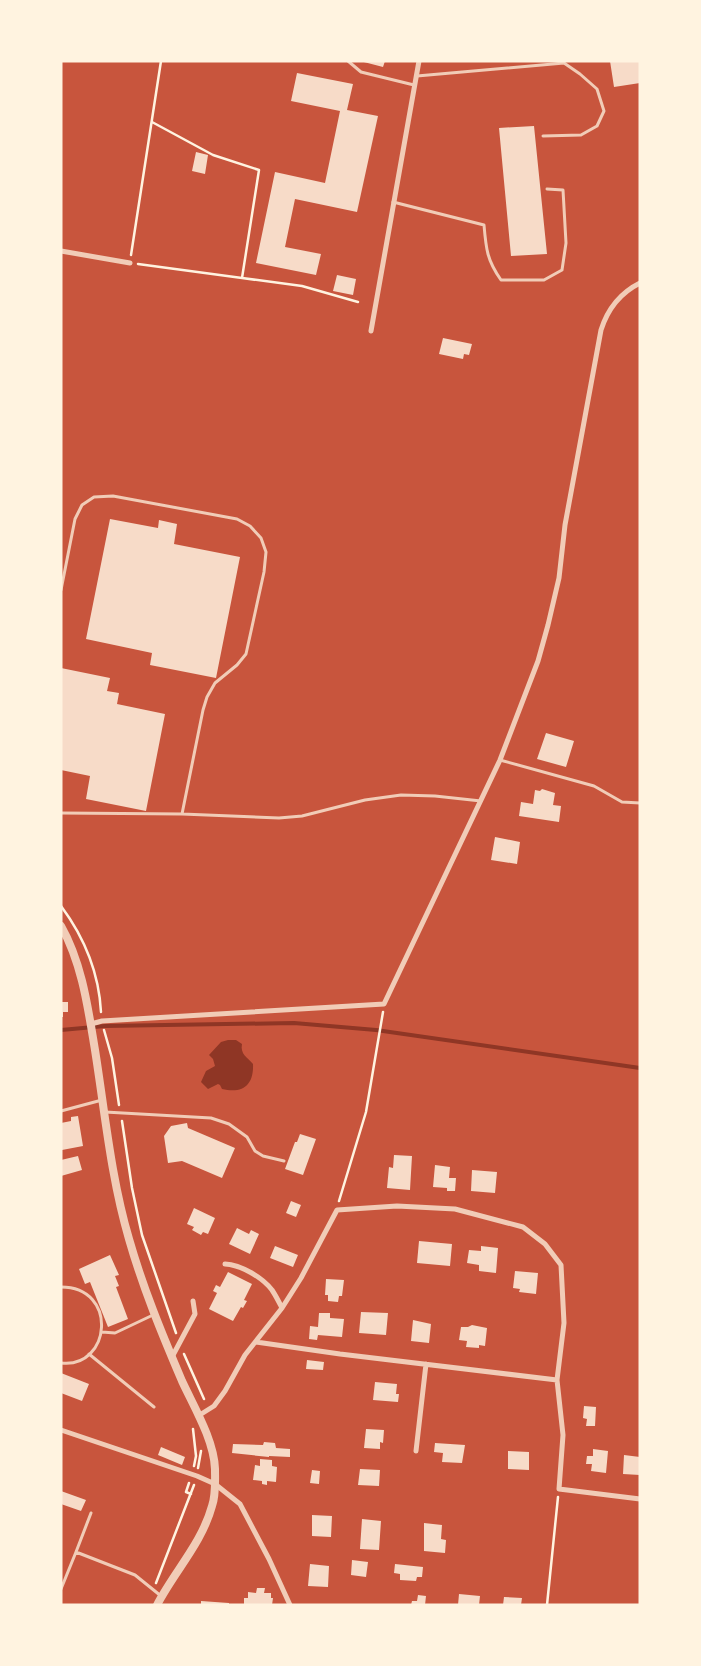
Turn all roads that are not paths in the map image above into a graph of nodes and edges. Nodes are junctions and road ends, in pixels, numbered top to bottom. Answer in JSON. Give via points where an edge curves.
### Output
{"nodes":[{"id":1,"x":348,"y":61,"type":"edge"},
{"id":2,"x":419,"y":61,"type":"edge"},
{"id":3,"x":416,"y":76,"type":"junction"},
{"id":4,"x":414,"y":84,"type":"junction"},
{"id":5,"x":543,"y":136,"type":"dead end"},
{"id":6,"x":547,"y":189,"type":"dead end"},
{"id":7,"x":393,"y":202,"type":"junction"},
{"id":8,"x":61,"y":251,"type":"edge"},
{"id":9,"x":130,"y":263,"type":"road end"},
{"id":10,"x":640,"y":283,"type":"edge"},
{"id":11,"x":371,"y":331,"type":"dead end"},
{"id":12,"x":61,"y":590,"type":"edge"},
{"id":13,"x":500,"y":760,"type":"junction"},
{"id":14,"x":480,"y":800,"type":"junction"},
{"id":15,"x":640,"y":803,"type":"edge"},
{"id":16,"x":61,"y":813,"type":"edge"},
{"id":17,"x":182,"y":814,"type":"junction"},
{"id":18,"x":61,"y":926,"type":"edge"},
{"id":19,"x":91,"y":1027,"type":"junction"},
{"id":20,"x":103,"y":1100,"type":"junction"},
{"id":21,"x":61,"y":1110,"type":"edge"},
{"id":22,"x":105,"y":1112,"type":"junction"},
{"id":23,"x":284,"y":1161,"type":"dead end"},
{"id":24,"x":225,"y":1264,"type":"dead end"},
{"id":25,"x":61,"y":1287,"type":"edge"},
{"id":26,"x":193,"y":1301,"type":"dead end"},
{"id":27,"x":282,"y":1308,"type":"junction"},
{"id":28,"x":154,"y":1315,"type":"junction"},
{"id":29,"x":102,"y":1332,"type":"junction"},
{"id":30,"x":256,"y":1342,"type":"junction"},
{"id":31,"x":89,"y":1354,"type":"junction"},
{"id":32,"x":172,"y":1357,"type":"junction"},
{"id":33,"x":61,"y":1363,"type":"edge"},
{"id":34,"x":426,"y":1364,"type":"junction"},
{"id":35,"x":557,"y":1380,"type":"junction"},
{"id":36,"x":154,"y":1407,"type":"dead end"},
{"id":37,"x":198,"y":1416,"type":"junction"},
{"id":38,"x":61,"y":1430,"type":"edge"},
{"id":39,"x":416,"y":1451,"type":"dead end"},
{"id":40,"x":215,"y":1484,"type":"junction"},
{"id":41,"x":640,"y":1499,"type":"edge"},
{"id":42,"x":91,"y":1513,"type":"dead end"},
{"id":43,"x":76,"y":1552,"type":"junction"},
{"id":44,"x":61,"y":1589,"type":"edge"},
{"id":45,"x":161,"y":1597,"type":"junction"},
{"id":46,"x":157,"y":1605,"type":"edge"},
{"id":47,"x":290,"y":1605,"type":"edge"}],
"edges":[{"from":1,"to":4,"type":"lane","via":[[361,72]]},
{"from":2,"to":3,"type":"street"},
{"from":3,"to":4,"type":"street"},
{"from":3,"to":5,"type":"lane","via":[[564,63],[596,89],[604,111],[598,126],[581,135]]},
{"from":4,"to":7,"type":"street"},
{"from":6,"to":7,"type":"lane","via":[[562,190],[566,243],[562,270],[544,280],[501,280],[491,264],[484,225]]},
{"from":7,"to":11,"type":"street"},
{"from":8,"to":9,"type":"street"},
{"from":10,"to":13,"type":"street","via":[[618,298],[601,330],[554,602],[538,661]]},
{"from":12,"to":17,"type":"lane","via":[[75,519],[82,505],[94,497],[113,496],[236,519],[250,526],[261,538],[266,552],[264,572],[246,654],[215,683],[207,696]]},
{"from":13,"to":14,"type":"street"},
{"from":13,"to":15,"type":"lane","via":[[594,786],[622,802]]},
{"from":14,"to":17,"type":"lane","via":[[401,794],[302,816]]},
{"from":14,"to":19,"type":"street","via":[[384,1004],[102,1021]]},
{"from":16,"to":17,"type":"lane"},
{"from":18,"to":19,"type":"street","via":[[78,964]]},
{"from":19,"to":20,"type":"street"},
{"from":20,"to":21,"type":"lane"},
{"from":20,"to":22,"type":"street"},
{"from":22,"to":23,"type":"lane","via":[[211,1118],[229,1124],[263,1156]]},
{"from":22,"to":28,"type":"street","via":[[129,1239]]},
{"from":24,"to":27,"type":"street","via":[[234,1265],[261,1279]]},
{"from":25,"to":29,"type":"lane","via":[[82,1291],[92,1298],[101,1314]]},
{"from":26,"to":32,"type":"street","via":[[195,1314]]},
{"from":27,"to":30,"type":"street"},
{"from":27,"to":35,"type":"street","via":[[337,1210],[397,1206],[455,1209],[523,1227],[545,1244],[561,1265],[564,1323]]},
{"from":28,"to":29,"type":"lane","via":[[115,1333]]},
{"from":28,"to":32,"type":"street"},
{"from":29,"to":31,"type":"lane"},
{"from":30,"to":34,"type":"street"},
{"from":30,"to":37,"type":"street","via":[[214,1406]]},
{"from":31,"to":33,"type":"lane","via":[[78,1361]]},
{"from":31,"to":36,"type":"lane"},
{"from":32,"to":37,"type":"street"},
{"from":34,"to":35,"type":"street"},
{"from":34,"to":39,"type":"street"},
{"from":35,"to":41,"type":"street","via":[[563,1435],[559,1489]]},
{"from":37,"to":40,"type":"street","via":[[213,1454]]},
{"from":38,"to":40,"type":"street"},
{"from":40,"to":45,"type":"street","via":[[213,1505],[199,1538]]},
{"from":40,"to":47,"type":"street","via":[[240,1504]]},
{"from":42,"to":43,"type":"lane"},
{"from":43,"to":44,"type":"lane"},
{"from":43,"to":45,"type":"lane","via":[[135,1575]]},
{"from":45,"to":46,"type":"street"}]}
